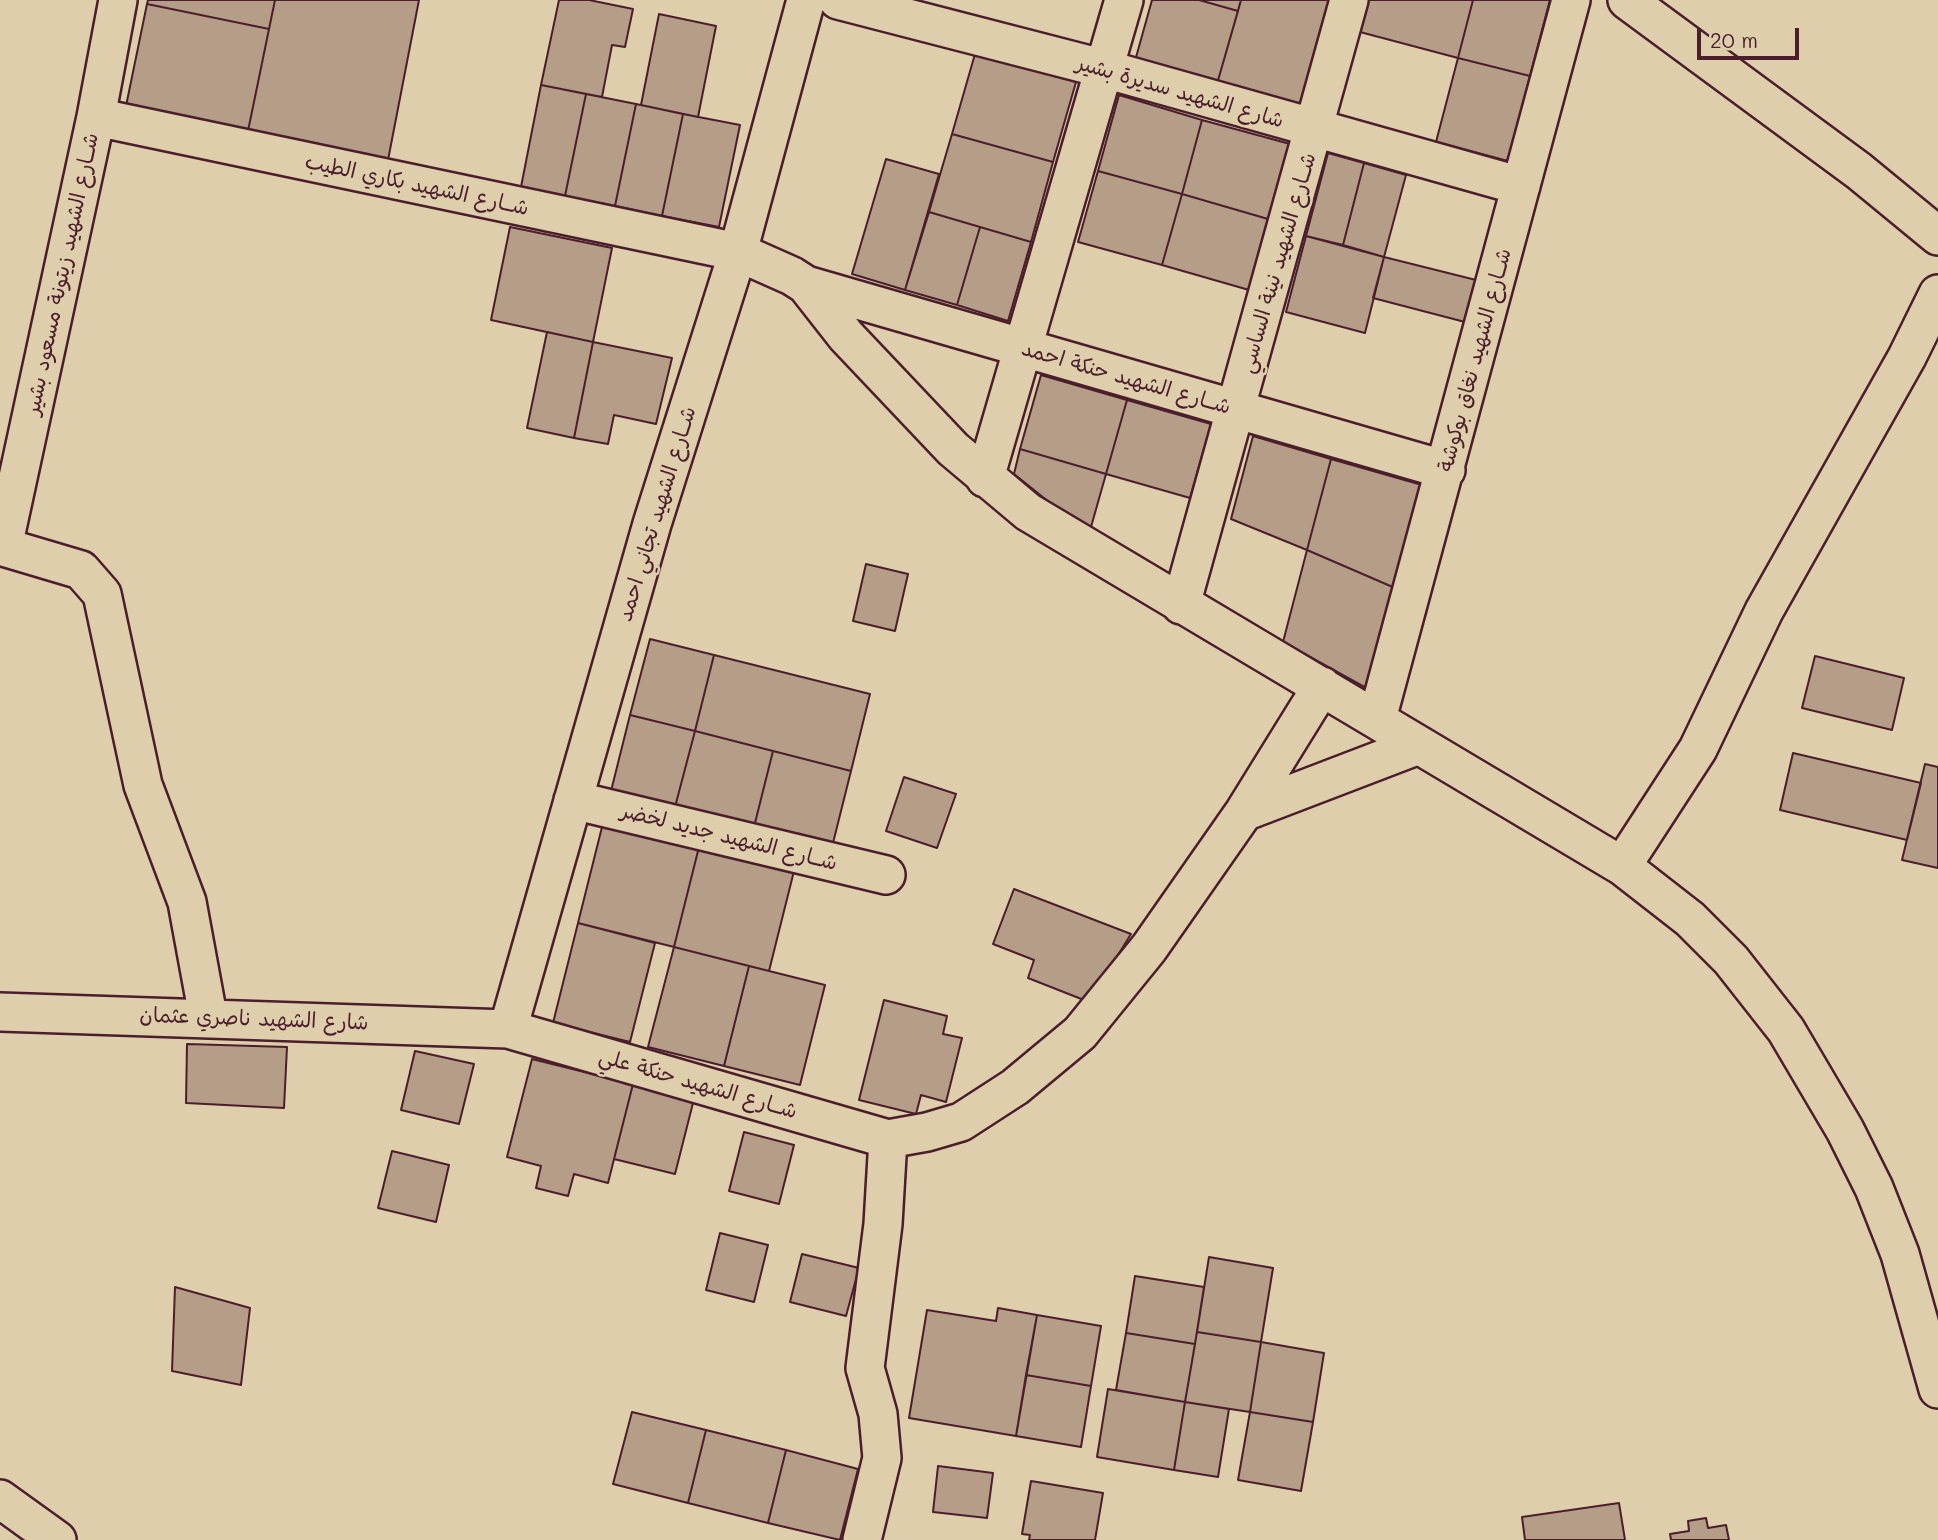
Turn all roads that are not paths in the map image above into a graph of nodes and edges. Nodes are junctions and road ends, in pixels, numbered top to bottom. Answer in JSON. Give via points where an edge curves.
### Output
{"nodes":[{"id":1,"x":118,"y":0,"type":"edge"},
{"id":2,"x":806,"y":0,"type":"edge"},
{"id":3,"x":838,"y":0,"type":"edge"},
{"id":4,"x":1124,"y":0,"type":"edge"},
{"id":5,"x":1349,"y":0,"type":"edge"},
{"id":6,"x":1571,"y":0,"type":"edge"},
{"id":7,"x":1627,"y":0,"type":"edge"},
{"id":8,"x":1105,"y":69,"type":"junction"},
{"id":9,"x":96,"y":117,"type":"junction"},
{"id":10,"x":1315,"y":131,"type":"junction"},
{"id":11,"x":1521,"y":186,"type":"junction"},
{"id":12,"x":1938,"y":236,"type":"edge"},
{"id":13,"x":738,"y":252,"type":"junction"},
{"id":14,"x":806,"y":285,"type":"junction"},
{"id":15,"x":1938,"y":294,"type":"edge"},
{"id":16,"x":1024,"y":348,"type":"junction"},
{"id":17,"x":1237,"y":410,"type":"junction"},
{"id":18,"x":1446,"y":470,"type":"junction"},
{"id":19,"x":985,"y":478,"type":"junction"},
{"id":20,"x":1,"y":546,"type":"edge"},
{"id":21,"x":1181,"y":606,"type":"junction"},
{"id":22,"x":1322,"y":686,"type":"junction"},
{"id":23,"x":1377,"y":719,"type":"junction"},
{"id":24,"x":1419,"y":745,"type":"junction"},
{"id":25,"x":573,"y":800,"type":"junction"},
{"id":26,"x":1244,"y":811,"type":"junction"},
{"id":27,"x":1622,"y":866,"type":"junction"},
{"id":28,"x":886,"y":875,"type":"dead end"},
{"id":29,"x":0,"y":1012,"type":"edge"},
{"id":30,"x":208,"y":1016,"type":"junction"},
{"id":31,"x":508,"y":1029,"type":"junction"},
{"id":32,"x":888,"y":1139,"type":"junction"},
{"id":33,"x":1938,"y":1389,"type":"edge"},
{"id":34,"x":0,"y":1499,"type":"edge"},
{"id":35,"x":57,"y":1540,"type":"edge"},
{"id":36,"x":862,"y":1540,"type":"edge"}],
"edges":[{"from":1,"to":9,"type":"street","name":"شــارع الشهيد زيتونة مسعود بشير"},
{"from":2,"to":13,"type":"street","name":"شــارع الشهيد تجاني احمد"},
{"from":3,"to":8,"type":"street","name":"شارع الشهيد سديرة بشير"},
{"from":4,"to":8,"type":"street"},
{"from":5,"to":10,"type":"street","name":"شــارع الشهيد نينة الساسي"},
{"from":6,"to":11,"type":"street","name":"شــارع الشهيد نغاق بوكوشة"},
{"from":7,"to":12,"type":"street","via":[[1859,171]]},
{"from":8,"to":10,"type":"street","name":"شارع الشهيد سديرة بشير"},
{"from":8,"to":16,"type":"street"},
{"from":9,"to":13,"type":"street","name":"شــارع الشهيد بكاري الطيب"},
{"from":9,"to":20,"type":"street","name":"شــارع الشهيد زيتونة مسعود بشير"},
{"from":10,"to":11,"type":"street","name":"شارع الشهيد سديرة بشير"},
{"from":10,"to":17,"type":"street","name":"شــارع الشهيد نينة الساسي"},
{"from":11,"to":18,"type":"street","name":"شــارع الشهيد نغاق بوكوشة"},
{"from":13,"to":14,"type":"street","name":"شــارع الشهيد بكاري الطيب"},
{"from":13,"to":25,"type":"street","name":"شــارع الشهيد تجاني احمد","via":[[652,524]]},
{"from":14,"to":16,"type":"street","name":"شــارع الشهيد حنكة احمد"},
{"from":14,"to":19,"type":"street","via":[[881,373]]},
{"from":15,"to":27,"type":"street","via":[[1764,611],[1698,749]]},
{"from":16,"to":17,"type":"street","name":"شــارع الشهيد حنكة احمد"},
{"from":16,"to":19,"type":"street"},
{"from":17,"to":18,"type":"street","name":"شــارع الشهيد حنكة احمد"},
{"from":17,"to":21,"type":"street","name":"شــارع الشهيد نينة الساسي"},
{"from":18,"to":23,"type":"street","name":"شــارع الشهيد نغاق بوكوشة"},
{"from":19,"to":21,"type":"street","via":[[1050,527]]},
{"from":20,"to":30,"type":"street","via":[[81,570],[102,594],[142,785],[187,902]]},
{"from":21,"to":22,"type":"street"},
{"from":22,"to":23,"type":"street"},
{"from":22,"to":26,"type":"street"},
{"from":23,"to":24,"type":"street"},
{"from":24,"to":26,"type":"street"},
{"from":24,"to":27,"type":"street"},
{"from":25,"to":28,"type":"street","name":"شــارع الشهيد جديد لخضر"},
{"from":25,"to":31,"type":"street","name":"شــارع الشهيد تجاني احمد"},
{"from":26,"to":32,"type":"street","via":[[1149,948],[1080,1033],[1015,1087],[961,1122]]},
{"from":27,"to":33,"type":"street","via":[[1690,919],[1731,960],[1814,1072],[1874,1188],[1900,1254]]},
{"from":29,"to":30,"type":"street","name":"شارع الشهيد ناصري عثمان"},
{"from":30,"to":31,"type":"street","name":"شارع الشهيد ناصري عثمان"},
{"from":31,"to":32,"type":"street","name":"شــارع الشهيد حنكة علي"},
{"from":32,"to":36,"type":"street","via":[[865,1368],[878,1414],[881,1458]]},
{"from":34,"to":35,"type":"street"}]}
